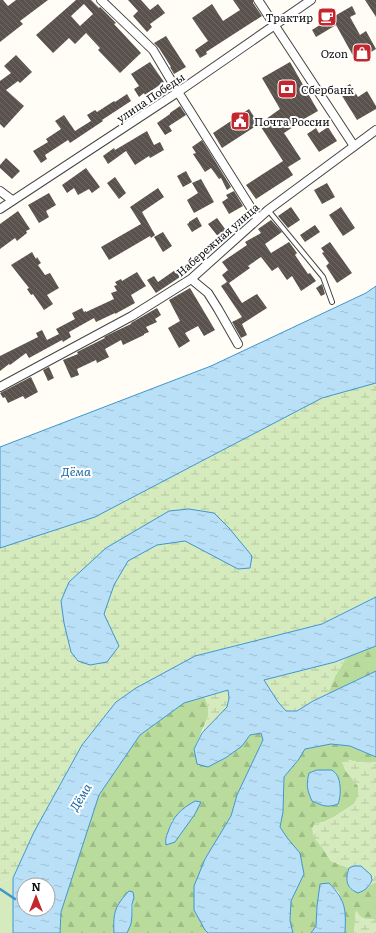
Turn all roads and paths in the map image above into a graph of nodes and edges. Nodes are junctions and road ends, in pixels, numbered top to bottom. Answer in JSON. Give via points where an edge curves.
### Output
{"nodes":[{"id":1,"x":101,"y":0,"type":"edge"},
{"id":2,"x":258,"y":0,"type":"edge"},
{"id":3,"x":311,"y":0,"type":"edge"},
{"id":4,"x":275,"y":25,"type":"junction"},
{"id":5,"x":178,"y":92,"type":"junction"},
{"id":6,"x":376,"y":130,"type":"edge"},
{"id":7,"x":354,"y":146,"type":"junction"},
{"id":8,"x":0,"y":191,"type":"edge"},
{"id":9,"x":12,"y":200,"type":"junction"},
{"id":10,"x":0,"y":209,"type":"edge"},
{"id":11,"x":268,"y":210,"type":"junction"},
{"id":12,"x":258,"y":219,"type":"junction"},
{"id":13,"x":191,"y":279,"type":"junction"},
{"id":14,"x":332,"y":302,"type":"dead end"},
{"id":15,"x":238,"y":344,"type":"dead end"},
{"id":16,"x":0,"y":387,"type":"edge"}],
"edges":[{"from":1,"to":5,"type":"street","via":[[153,50]]},
{"from":2,"to":4,"type":"street"},
{"from":3,"to":4,"type":"street","name":"улица Победы"},
{"from":4,"to":5,"type":"street","name":"улица Победы"},
{"from":4,"to":7,"type":"street"},
{"from":5,"to":9,"type":"street","name":"улица Победы"},
{"from":5,"to":12,"type":"street"},
{"from":6,"to":7,"type":"street","name":"Набережная улица"},
{"from":7,"to":11,"type":"street","name":"Набережная улица"},
{"from":8,"to":9,"type":"street"},
{"from":9,"to":10,"type":"street","name":"улица Победы"},
{"from":11,"to":12,"type":"street","name":"Набережная улица"},
{"from":11,"to":14,"type":"lane","via":[[323,277]]},
{"from":12,"to":13,"type":"street","name":"Набережная улица"},
{"from":13,"to":15,"type":"street","via":[[208,294]]},
{"from":13,"to":16,"type":"street","name":"Набережная улица","via":[[132,316]]}]}
